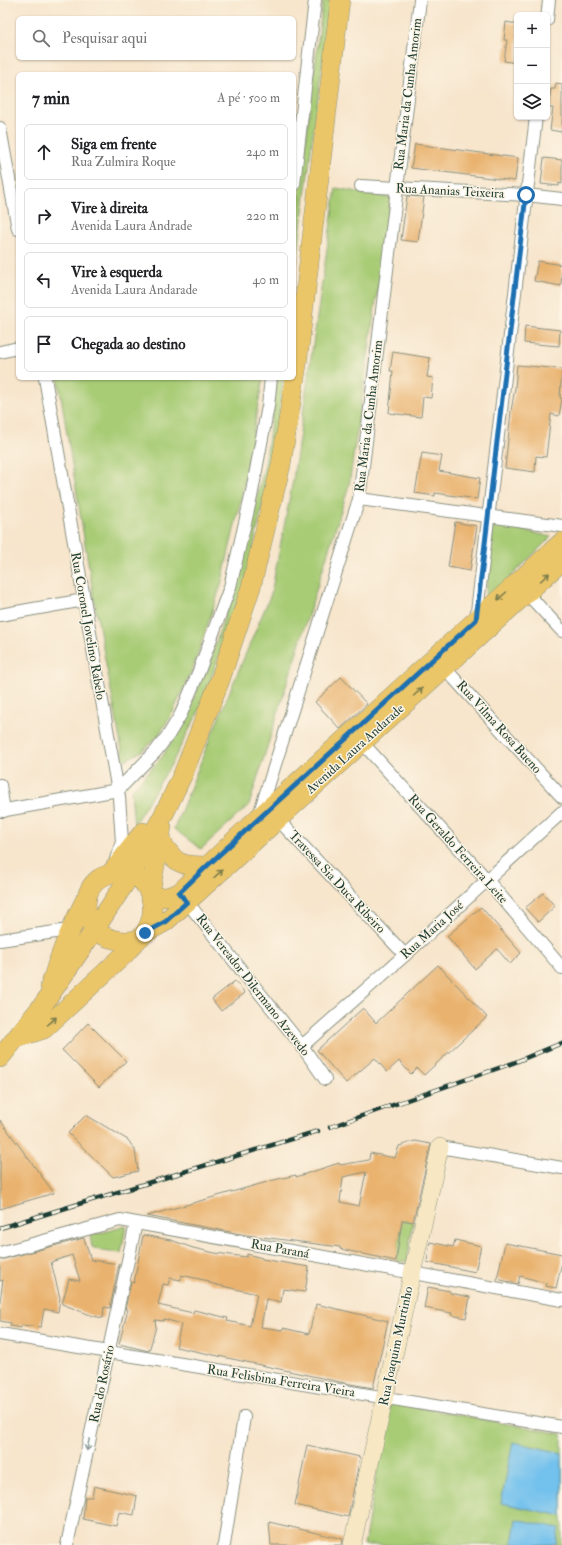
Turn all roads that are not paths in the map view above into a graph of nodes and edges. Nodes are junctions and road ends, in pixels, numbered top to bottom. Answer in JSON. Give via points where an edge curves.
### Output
{"nodes":[{"id":1,"x":315,"y":0,"type":"edge"},
{"id":2,"x":340,"y":0,"type":"edge"},
{"id":3,"x":420,"y":0,"type":"edge"},
{"id":4,"x":549,"y":0,"type":"edge"},
{"id":5,"x":548,"y":12,"type":"edge"},
{"id":6,"x":536,"y":120,"type":"edge"},
{"id":7,"x":0,"y":128,"type":"edge"},
{"id":8,"x":296,"y":166,"type":"edge"},
{"id":9,"x":361,"y":186,"type":"dead end"},
{"id":10,"x":396,"y":187,"type":"junction"},
{"id":11,"x":526,"y":195,"type":"junction"},
{"id":12,"x":562,"y":199,"type":"edge"},
{"id":13,"x":16,"y":218,"type":"edge"},
{"id":14,"x":16,"y":348,"type":"edge"},
{"id":15,"x":0,"y":352,"type":"edge"},
{"id":16,"x":296,"y":365,"type":"edge"},
{"id":17,"x":44,"y":380,"type":"edge"},
{"id":18,"x":272,"y":380,"type":"edge"},
{"id":19,"x":294,"y":380,"type":"edge"},
{"id":20,"x":359,"y":499,"type":"junction"},
{"id":21,"x":489,"y":516,"type":"junction"},
{"id":22,"x":562,"y":526,"type":"edge"},
{"id":23,"x":562,"y":542,"type":"edge"},
{"id":24,"x":562,"y":561,"type":"edge"},
{"id":25,"x":522,"y":588,"type":"junction"},
{"id":26,"x":84,"y":600,"type":"junction"},
{"id":27,"x":0,"y":615,"type":"edge"},
{"id":28,"x":476,"y":620,"type":"junction"},
{"id":29,"x":562,"y":631,"type":"edge"},
{"id":30,"x":440,"y":663,"type":"junction"},
{"id":31,"x":358,"y":737,"type":"junction"},
{"id":32,"x":0,"y":785,"type":"edge"},
{"id":33,"x":118,"y":790,"type":"junction"},
{"id":34,"x":562,"y":797,"type":"edge"},
{"id":35,"x":2,"y":811,"type":"edge"},
{"id":36,"x":165,"y":812,"type":"junction"},
{"id":37,"x":562,"y":812,"type":"edge"},
{"id":38,"x":268,"y":815,"type":"junction"},
{"id":39,"x":160,"y":840,"type":"junction"},
{"id":40,"x":207,"y":866,"type":"junction"},
{"id":41,"x":111,"y":873,"type":"junction"},
{"id":42,"x":131,"y":874,"type":"junction"},
{"id":43,"x":487,"y":880,"type":"junction"},
{"id":44,"x":151,"y":895,"type":"junction"},
{"id":45,"x":183,"y":897,"type":"junction"},
{"id":46,"x":86,"y":898,"type":"junction"},
{"id":47,"x":95,"y":929,"type":"junction"},
{"id":48,"x":70,"y":930,"type":"junction"},
{"id":49,"x":141,"y":936,"type":"junction"},
{"id":50,"x":0,"y":940,"type":"edge"},
{"id":51,"x":405,"y":955,"type":"junction"},
{"id":52,"x":562,"y":968,"type":"edge"},
{"id":53,"x":45,"y":1002,"type":"junction"},
{"id":54,"x":10,"y":1041,"type":"edge"},
{"id":55,"x":302,"y":1046,"type":"junction"},
{"id":56,"x":0,"y":1058,"type":"edge"},
{"id":57,"x":325,"y":1079,"type":"dead end"},
{"id":58,"x":440,"y":1147,"type":"joint"},
{"id":59,"x":562,"y":1168,"type":"edge"},
{"id":60,"x":136,"y":1223,"type":"junction"},
{"id":61,"x":0,"y":1253,"type":"edge"},
{"id":62,"x":412,"y":1273,"type":"junction"},
{"id":63,"x":562,"y":1300,"type":"edge"},
{"id":64,"x":0,"y":1334,"type":"edge"},
{"id":65,"x":108,"y":1352,"type":"junction"},
{"id":66,"x":384,"y":1398,"type":"junction"},
{"id":67,"x":244,"y":1417,"type":"dead end"},
{"id":68,"x":562,"y":1427,"type":"edge"},
{"id":69,"x":67,"y":1545,"type":"edge"},
{"id":70,"x":224,"y":1545,"type":"edge"},
{"id":71,"x":352,"y":1545,"type":"edge"}],
"edges":[{"from":1,"to":8,"type":"street"},
{"from":2,"to":16,"type":"main road"},
{"from":3,"to":10,"type":"street","name":"Rua Maria da Cunha Amorim"},
{"from":4,"to":5,"type":"street"},
{"from":6,"to":11,"type":"street"},
{"from":7,"to":13,"type":"street"},
{"from":9,"to":10,"type":"street","name":"Rua Ananias Teixeira"},
{"from":10,"to":11,"type":"street","name":"Rua Ananias Teixeira"},
{"from":10,"to":20,"type":"street","name":"Rua Maria da Cunha Amorim"},
{"from":11,"to":12,"type":"street","name":"Rua Ananias Teixeira"},
{"from":11,"to":21,"type":"street"},
{"from":14,"to":15,"type":"street"},
{"from":17,"to":26,"type":"street","name":"Rua Coronel Jovelino Rabelo"},
{"from":18,"to":33,"type":"street","via":[[251,497],[230,587],[199,671],[181,714],[169,734]]},
{"from":19,"to":36,"type":"main road","via":[[281,466],[251,587],[214,694],[183,774]]},
{"from":20,"to":21,"type":"street"},
{"from":20,"to":38,"type":"street","name":"Rua Maria da Cunha Amorim"},
{"from":21,"to":22,"type":"street"},
{"from":21,"to":28,"type":"street"},
{"from":23,"to":25,"type":"main road"},
{"from":25,"to":24,"type":"main road","name":"Avenida Laura Andarade","one_way":true},
{"from":25,"to":28,"type":"main road","one_way":true},
{"from":25,"to":29,"type":"street"},
{"from":25,"to":30,"type":"main road","name":"Avenida Laura Andarade"},
{"from":26,"to":27,"type":"street"},
{"from":26,"to":33,"type":"street","name":"Rua Coronel Jovelino Rabelo"},
{"from":28,"to":30,"type":"main road"},
{"from":30,"to":31,"type":"main road","name":"Avenida Laura Andarade"},
{"from":30,"to":34,"type":"street","name":"Rua Vilma Rosa Bueno"},
{"from":31,"to":38,"type":"main road","name":"Avenida Laura Andarade"},
{"from":31,"to":43,"type":"street","name":"Rua Geraldo Ferreira Leite"},
{"from":32,"to":35,"type":"street"},
{"from":33,"to":35,"type":"street"},
{"from":33,"to":41,"type":"street","name":"Rua Coronel Jovelino Rabelo","via":[[122,842]]},
{"from":36,"to":39,"type":"main road"},
{"from":36,"to":41,"type":"main road","via":[[140,835]]},
{"from":36,"to":42,"type":"main road"},
{"from":37,"to":43,"type":"street","name":"Rua Maria José"},
{"from":38,"to":40,"type":"main road"},
{"from":45,"to":38,"type":"main road","name":"Avenida Laura Andarade","one_way":true},
{"from":38,"to":51,"type":"street","name":"Travessa Sia Duca Ribeiro"},
{"from":39,"to":40,"type":"main road","via":[[170,856],[185,866]]},
{"from":39,"to":44,"type":"main road"},
{"from":40,"to":45,"type":"main road"},
{"from":41,"to":42,"type":"main road"},
{"from":41,"to":46,"type":"main road","via":[[100,878]]},
{"from":42,"to":44,"type":"main road","via":[[142,882]]},
{"from":42,"to":47,"type":"main road"},
{"from":43,"to":51,"type":"street","name":"Rua Maria José"},
{"from":43,"to":52,"type":"street","name":"Rua Geraldo Ferreira Leite"},
{"from":44,"to":45,"type":"main road","via":[[166,898]]},
{"from":44,"to":49,"type":"main road","via":[[151,922]]},
{"from":45,"to":49,"type":"main road","name":"Avenida Laura Andarade","via":[[165,922]]},
{"from":45,"to":55,"type":"street","name":"Rua Vereador Dilermano Azevedo"},
{"from":46,"to":47,"type":"main road","via":[[87,915]]},
{"from":46,"to":48,"type":"main road"},
{"from":47,"to":49,"type":"main road","via":[[107,937],[123,941]]},
{"from":47,"to":53,"type":"main road"},
{"from":48,"to":50,"type":"street"},
{"from":48,"to":53,"type":"main road","via":[[56,963]]},
{"from":54,"to":49,"type":"main road","one_way":true,"via":[[44,1029]]},
{"from":51,"to":55,"type":"street","name":"Rua Maria José"},
{"from":53,"to":54,"type":"main road"},
{"from":54,"to":56,"type":"main road"},
{"from":55,"to":57,"type":"street","name":"Rua Vereador Dilermano Azevedo"},
{"from":58,"to":59,"type":"street"},
{"from":58,"to":62,"type":"street","name":"Rua Joaquim Murtinho"},
{"from":60,"to":61,"type":"street","name":"Rua Paraná","via":[[120,1220]]},
{"from":60,"to":62,"type":"street","name":"Rua Paraná"},
{"from":60,"to":65,"type":"street","name":"Rua do Rosário"},
{"from":62,"to":63,"type":"street","name":"Rua Paraná"},
{"from":62,"to":66,"type":"street","name":"Rua Joaquim Murtinho"},
{"from":64,"to":65,"type":"street","name":"Rua Felisbina Ferreira Vieira"},
{"from":65,"to":66,"type":"street","name":"Rua Felisbina Ferreira Vieira"},
{"from":65,"to":69,"type":"street","name":"Rua do Rosário","one_way":true},
{"from":66,"to":68,"type":"street","name":"Rua Felisbina Ferreira Vieira"},
{"from":66,"to":71,"type":"street","name":"Rua Joaquim Murtinho"},
{"from":67,"to":70,"type":"street"}]}
